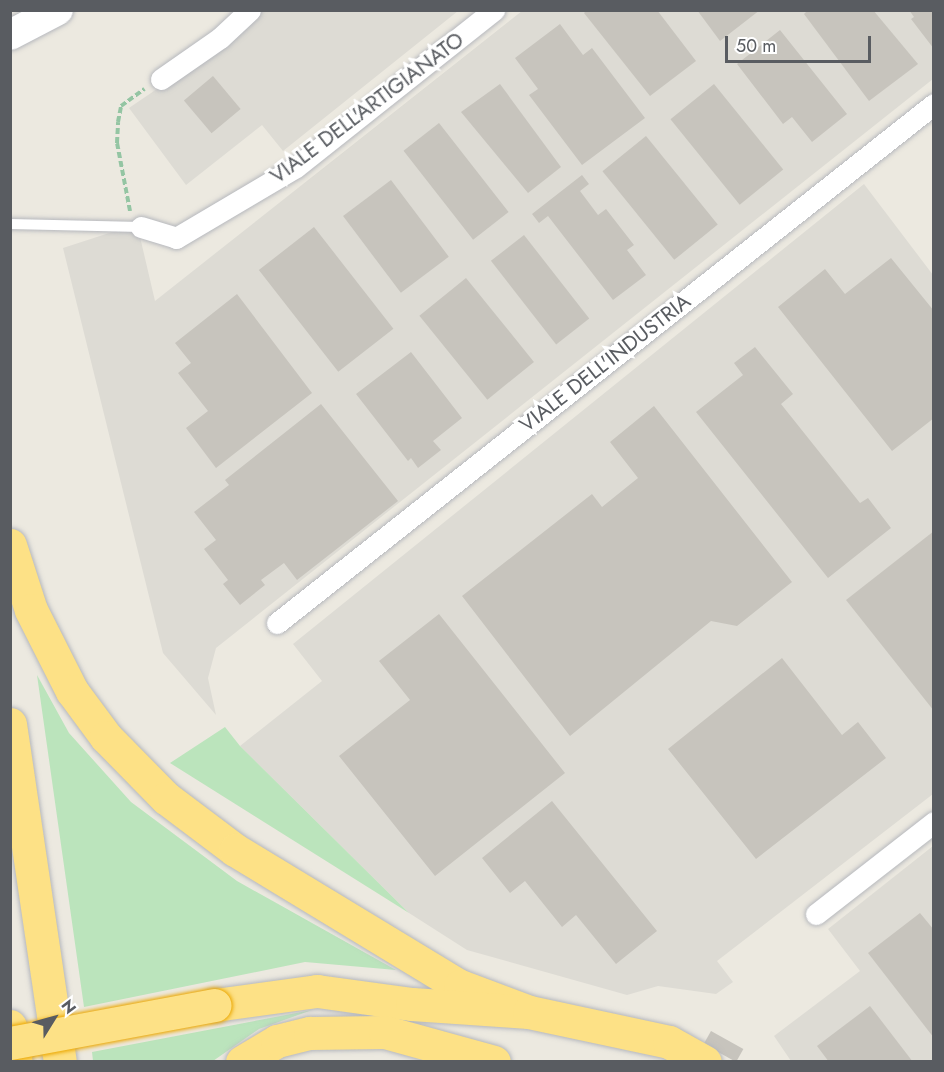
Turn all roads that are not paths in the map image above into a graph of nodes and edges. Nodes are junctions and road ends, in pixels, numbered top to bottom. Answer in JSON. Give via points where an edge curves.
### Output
{"nodes":[{"id":1,"x":58,"y":10,"type":"edge"},
{"id":2,"x":250,"y":10,"type":"edge"},
{"id":3,"x":494,"y":10,"type":"edge"},
{"id":4,"x":15,"y":32,"type":"edge"},
{"id":5,"x":160,"y":79,"type":"road end"},
{"id":6,"x":933,"y":104,"type":"edge"},
{"id":7,"x":10,"y":224,"type":"edge"},
{"id":8,"x":137,"y":225,"type":"joint"},
{"id":9,"x":10,"y":545,"type":"edge"},
{"id":10,"x":277,"y":622,"type":"dead end"},
{"id":11,"x":10,"y":724,"type":"edge"},
{"id":12,"x":933,"y":822,"type":"edge"},
{"id":13,"x":816,"y":914,"type":"dead end"},
{"id":14,"x":412,"y":1004,"type":"junction"},
{"id":15,"x":529,"y":1012,"type":"junction"},
{"id":16,"x":10,"y":1026,"type":"edge"},
{"id":17,"x":10,"y":1043,"type":"edge"},
{"id":18,"x":16,"y":1062,"type":"edge"},
{"id":19,"x":60,"y":1062,"type":"edge"},
{"id":20,"x":242,"y":1062,"type":"edge"},
{"id":21,"x":494,"y":1062,"type":"edge"},
{"id":22,"x":510,"y":1062,"type":"edge"},
{"id":23,"x":705,"y":1062,"type":"edge"}],
"edges":[{"from":1,"to":4,"type":"street"},
{"from":2,"to":5,"type":"street","via":[[220,38]]},
{"from":3,"to":8,"type":"street","name":"VIALE DELL'ARTIGIANATO","via":[[296,167],[176,238]]},
{"from":6,"to":10,"type":"street","name":"VIALE DELL'INDUSTRIA"},
{"from":7,"to":8,"type":"lane"},
{"from":9,"to":15,"type":"highway","via":[[31,609],[72,691],[106,737],[166,798],[235,850],[460,986]]},
{"from":11,"to":19,"type":"highway"},
{"from":12,"to":13,"type":"street"},
{"from":14,"to":15,"type":"highway"},
{"from":14,"to":17,"type":"highway","bridge":true,"via":[[317,991],[214,1005]]},
{"from":14,"to":22,"type":"highway"},
{"from":15,"to":23,"type":"highway","via":[[669,1042]]},
{"from":16,"to":18,"type":"highway"},
{"from":20,"to":21,"type":"highway","via":[[278,1041],[310,1033],[385,1032]]}]}
